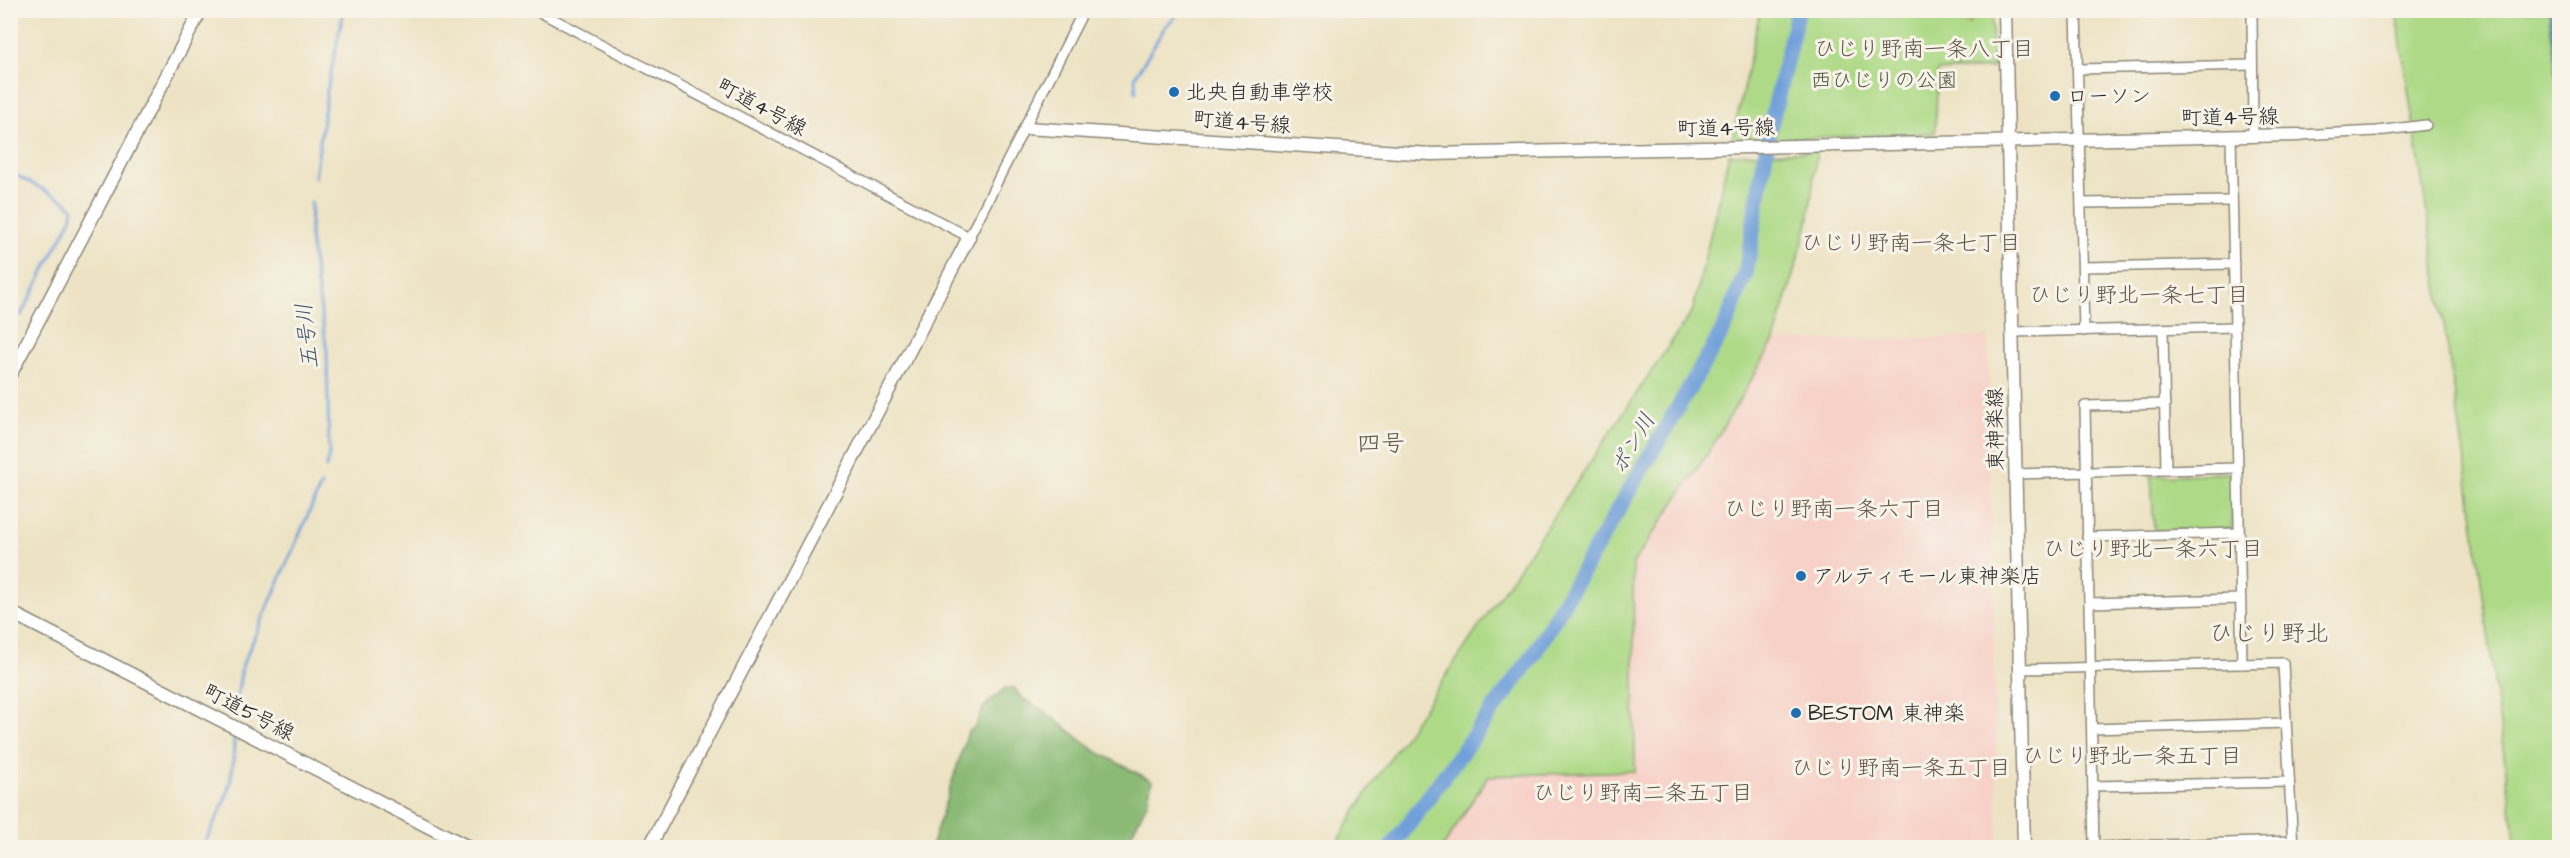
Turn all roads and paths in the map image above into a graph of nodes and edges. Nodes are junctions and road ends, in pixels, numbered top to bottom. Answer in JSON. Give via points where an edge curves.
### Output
{"nodes":[{"id":1,"x":201,"y":10,"type":"edge"},
{"id":2,"x":536,"y":10,"type":"edge"},
{"id":3,"x":1084,"y":10,"type":"edge"},
{"id":4,"x":2005,"y":10,"type":"edge"},
{"id":5,"x":2076,"y":10,"type":"edge"},
{"id":6,"x":2252,"y":10,"type":"edge"},
{"id":7,"x":2252,"y":65,"type":"junction"},
{"id":8,"x":2078,"y":69,"type":"junction"},
{"id":9,"x":2426,"y":125,"type":"dead end"},
{"id":10,"x":1026,"y":128,"type":"junction"},
{"id":11,"x":2253,"y":135,"type":"junction"},
{"id":12,"x":2299,"y":135,"type":"joint"},
{"id":13,"x":2231,"y":136,"type":"junction"},
{"id":14,"x":2080,"y":139,"type":"junction"},
{"id":15,"x":2008,"y":141,"type":"junction"},
{"id":16,"x":2232,"y":201,"type":"junction"},
{"id":17,"x":2080,"y":203,"type":"junction"},
{"id":18,"x":969,"y":237,"type":"junction"},
{"id":19,"x":2234,"y":264,"type":"junction"},
{"id":20,"x":2083,"y":267,"type":"junction"},
{"id":21,"x":2235,"y":327,"type":"junction"},
{"id":22,"x":2163,"y":329,"type":"junction"},
{"id":23,"x":2084,"y":331,"type":"junction"},
{"id":24,"x":2013,"y":332,"type":"junction"},
{"id":25,"x":10,"y":375,"type":"edge"},
{"id":26,"x":2165,"y":404,"type":"junction"},
{"id":27,"x":2237,"y":468,"type":"junction"},
{"id":28,"x":2166,"y":470,"type":"junction"},
{"id":29,"x":2086,"y":472,"type":"junction"},
{"id":30,"x":2016,"y":474,"type":"junction"},
{"id":31,"x":2239,"y":533,"type":"junction"},
{"id":32,"x":2087,"y":537,"type":"junction"},
{"id":33,"x":2241,"y":598,"type":"junction"},
{"id":34,"x":2089,"y":603,"type":"junction"},
{"id":35,"x":10,"y":612,"type":"edge"},
{"id":36,"x":2242,"y":664,"type":"junction"},
{"id":37,"x":2089,"y":668,"type":"junction"},
{"id":38,"x":2020,"y":669,"type":"junction"},
{"id":39,"x":2286,"y":723,"type":"junction"},
{"id":40,"x":2092,"y":729,"type":"junction"},
{"id":41,"x":2289,"y":782,"type":"junction"},
{"id":42,"x":2093,"y":786,"type":"junction"},
{"id":43,"x":2293,"y":844,"type":"edge"},
{"id":44,"x":2094,"y":847,"type":"edge"},
{"id":45,"x":470,"y":848,"type":"edge"},
{"id":46,"x":649,"y":848,"type":"edge"},
{"id":47,"x":2024,"y":848,"type":"edge"}],
"edges":[{"from":1,"to":25,"type":"street"},
{"from":2,"to":18,"type":"street","name":"町道4号線"},
{"from":3,"to":10,"type":"street"},
{"from":4,"to":15,"type":"street","name":"東神楽線"},
{"from":5,"to":8,"type":"street"},
{"from":6,"to":7,"type":"street"},
{"from":7,"to":8,"type":"street"},
{"from":7,"to":11,"type":"street"},
{"from":8,"to":14,"type":"street"},
{"from":9,"to":12,"type":"street","name":"町道4号線"},
{"from":10,"to":15,"type":"street","name":"町道4号線","via":[[1431,154]]},
{"from":10,"to":18,"type":"street"},
{"from":11,"to":12,"type":"street","name":"町道4号線"},
{"from":11,"to":13,"type":"street","name":"町道4号線"},
{"from":13,"to":14,"type":"street","name":"町道4号線"},
{"from":13,"to":16,"type":"street"},
{"from":14,"to":15,"type":"street","name":"町道4号線"},
{"from":14,"to":17,"type":"street"},
{"from":15,"to":24,"type":"street","name":"東神楽線"},
{"from":16,"to":17,"type":"street"},
{"from":16,"to":19,"type":"street"},
{"from":17,"to":20,"type":"street"},
{"from":18,"to":46,"type":"street"},
{"from":19,"to":20,"type":"street"},
{"from":19,"to":21,"type":"street"},
{"from":20,"to":23,"type":"street"},
{"from":21,"to":22,"type":"street"},
{"from":21,"to":27,"type":"street"},
{"from":22,"to":23,"type":"street"},
{"from":22,"to":26,"type":"street"},
{"from":23,"to":24,"type":"street"},
{"from":24,"to":30,"type":"street","name":"東神楽線"},
{"from":26,"to":28,"type":"street"},
{"from":26,"to":29,"type":"street","via":[[2085,406]]},
{"from":27,"to":28,"type":"street"},
{"from":27,"to":31,"type":"street"},
{"from":28,"to":29,"type":"street"},
{"from":29,"to":30,"type":"street"},
{"from":29,"to":32,"type":"street"},
{"from":30,"to":38,"type":"street","name":"東神楽線"},
{"from":31,"to":32,"type":"street"},
{"from":31,"to":33,"type":"street"},
{"from":32,"to":34,"type":"street"},
{"from":33,"to":34,"type":"street"},
{"from":33,"to":36,"type":"street"},
{"from":34,"to":37,"type":"street"},
{"from":35,"to":45,"type":"street","name":"町道5号線"},
{"from":36,"to":37,"type":"street"},
{"from":36,"to":39,"type":"street","via":[[2283,663]]},
{"from":37,"to":38,"type":"street"},
{"from":37,"to":40,"type":"street"},
{"from":38,"to":47,"type":"street","name":"東神楽線"},
{"from":39,"to":40,"type":"street"},
{"from":39,"to":41,"type":"street"},
{"from":40,"to":42,"type":"street"},
{"from":41,"to":42,"type":"street"},
{"from":41,"to":43,"type":"street"},
{"from":42,"to":44,"type":"street"},
{"from":43,"to":44,"type":"street"}]}
